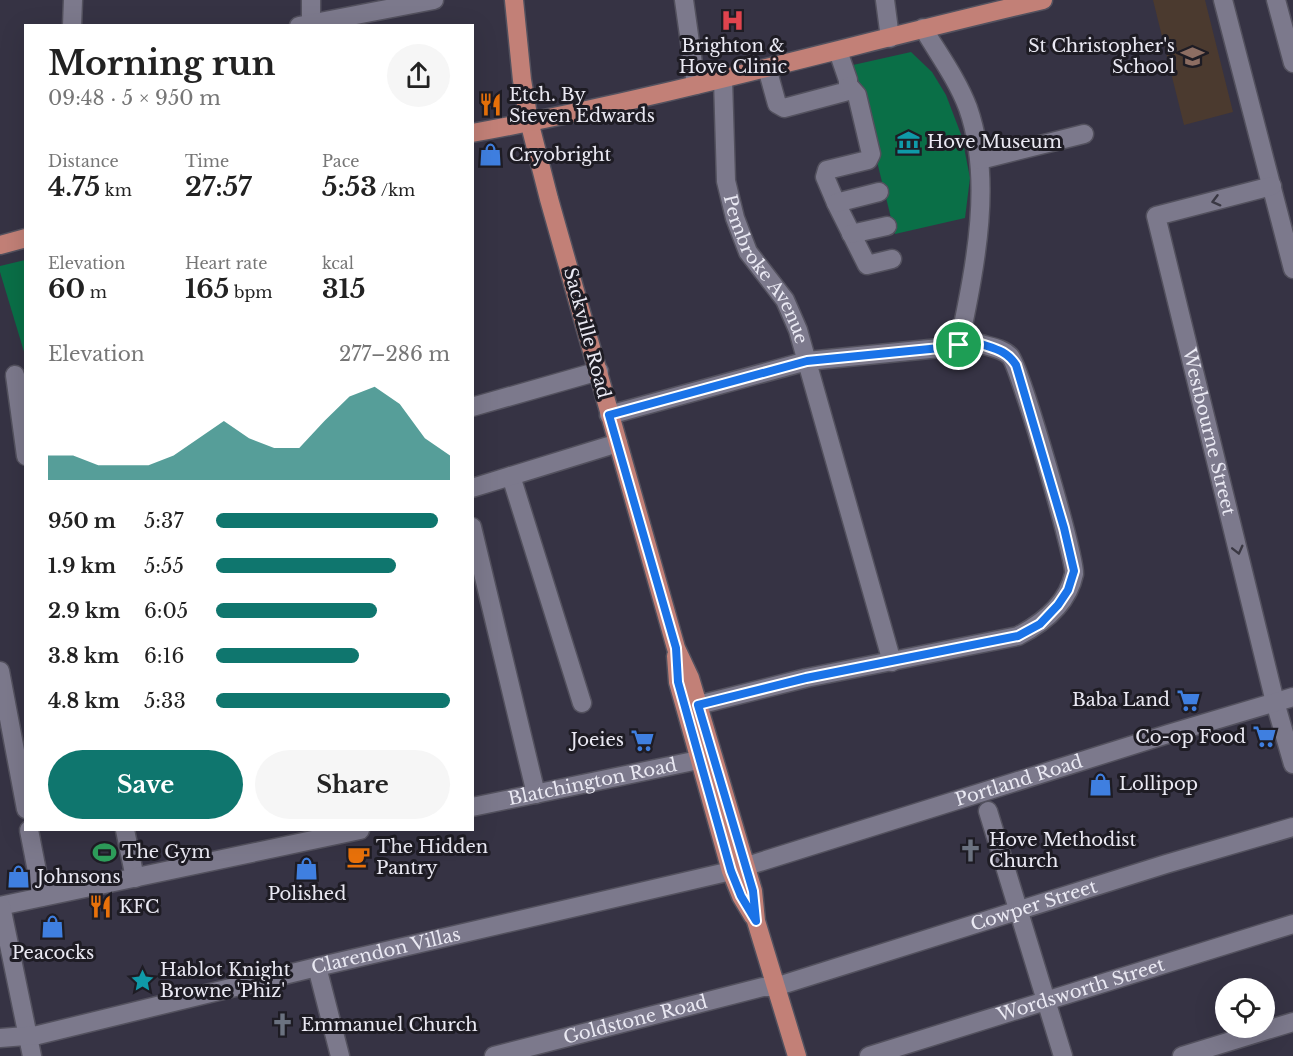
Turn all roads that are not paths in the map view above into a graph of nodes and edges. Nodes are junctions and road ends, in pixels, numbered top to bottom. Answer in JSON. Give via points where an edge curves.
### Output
{"nodes":[{"id":1,"x":73,"y":0,"type":"edge"},
{"id":2,"x":311,"y":0,"type":"edge"},
{"id":3,"x":435,"y":0,"type":"edge"},
{"id":4,"x":514,"y":0,"type":"edge"},
{"id":5,"x":684,"y":0,"type":"edge"},
{"id":6,"x":885,"y":0,"type":"edge"},
{"id":7,"x":1043,"y":0,"type":"edge"},
{"id":8,"x":1223,"y":0,"type":"edge"},
{"id":9,"x":1276,"y":0,"type":"edge"},
{"id":10,"x":72,"y":24,"type":"edge"},
{"id":11,"x":305,"y":24,"type":"edge"},
{"id":12,"x":923,"y":28,"type":"junction"},
{"id":13,"x":890,"y":38,"type":"junction"},
{"id":14,"x":838,"y":51,"type":"junction"},
{"id":15,"x":1293,"y":63,"type":"edge"},
{"id":16,"x":767,"y":68,"type":"junction"},
{"id":17,"x":723,"y":79,"type":"junction"},
{"id":18,"x":696,"y":85,"type":"junction"},
{"id":19,"x":849,"y":86,"type":"junction"},
{"id":20,"x":529,"y":121,"type":"junction"},
{"id":21,"x":474,"y":133,"type":"edge"},
{"id":22,"x":1084,"y":134,"type":"dead end"},
{"id":23,"x":980,"y":160,"type":"junction"},
{"id":24,"x":1272,"y":186,"type":"junction"},
{"id":25,"x":879,"y":192,"type":"dead end"},
{"id":26,"x":836,"y":203,"type":"junction"},
{"id":27,"x":887,"y":226,"type":"dead end"},
{"id":28,"x":851,"y":234,"type":"junction"},
{"id":29,"x":24,"y":238,"type":"edge"},
{"id":30,"x":0,"y":244,"type":"edge"},
{"id":31,"x":892,"y":259,"type":"dead end"},
{"id":32,"x":1293,"y":268,"type":"edge"},
{"id":33,"x":959,"y":345,"type":"junction"},
{"id":34,"x":807,"y":361,"type":"junction"},
{"id":35,"x":598,"y":370,"type":"junction"},
{"id":36,"x":19,"y":387,"type":"edge"},
{"id":37,"x":474,"y":406,"type":"edge"},
{"id":38,"x":609,"y":415,"type":"junction"},
{"id":39,"x":24,"y":436,"type":"edge"},
{"id":40,"x":618,"y":443,"type":"junction"},
{"id":41,"x":511,"y":476,"type":"junction"},
{"id":42,"x":474,"y":487,"type":"edge"},
{"id":43,"x":474,"y":535,"type":"edge"},
{"id":44,"x":676,"y":648,"type":"junction"},
{"id":45,"x":892,"y":662,"type":"junction"},
{"id":46,"x":0,"y":671,"type":"edge"},
{"id":47,"x":1284,"y":700,"type":"edge"},
{"id":48,"x":582,"y":703,"type":"dead end"},
{"id":49,"x":698,"y":705,"type":"junction"},
{"id":50,"x":706,"y":758,"type":"junction"},
{"id":51,"x":1293,"y":764,"type":"edge"},
{"id":52,"x":536,"y":794,"type":"junction"},
{"id":53,"x":24,"y":798,"type":"edge"},
{"id":54,"x":474,"y":807,"type":"edge"},
{"id":55,"x":988,"y":811,"type":"dead end"},
{"id":56,"x":1293,"y":827,"type":"edge"},
{"id":57,"x":29,"y":831,"type":"edge"},
{"id":58,"x":125,"y":831,"type":"edge"},
{"id":59,"x":348,"y":831,"type":"edge"},
{"id":60,"x":310,"y":834,"type":"edge"},
{"id":61,"x":738,"y":868,"type":"junction"},
{"id":62,"x":135,"y":878,"type":"junction"},
{"id":63,"x":42,"y":897,"type":"junction"},
{"id":64,"x":0,"y":906,"type":"edge"},
{"id":65,"x":1018,"y":911,"type":"junction"},
{"id":66,"x":1293,"y":924,"type":"edge"},
{"id":67,"x":317,"y":967,"type":"junction"},
{"id":68,"x":775,"y":987,"type":"junction"},
{"id":69,"x":1046,"y":1001,"type":"junction"},
{"id":70,"x":1293,"y":1022,"type":"edge"},
{"id":71,"x":28,"y":1036,"type":"junction"},
{"id":72,"x":0,"y":1038,"type":"edge"},
{"id":73,"x":32,"y":1056,"type":"edge"},
{"id":74,"x":340,"y":1056,"type":"edge"},
{"id":75,"x":494,"y":1056,"type":"edge"},
{"id":76,"x":797,"y":1056,"type":"edge"},
{"id":77,"x":869,"y":1056,"type":"edge"},
{"id":78,"x":1063,"y":1056,"type":"edge"},
{"id":79,"x":1182,"y":1056,"type":"edge"}],
"edges":[{"from":1,"to":10,"type":"street"},
{"from":2,"to":11,"type":"street"},
{"from":3,"to":11,"type":"street"},
{"from":4,"to":20,"type":"main road","name":"Sackville Road"},
{"from":5,"to":18,"type":"street"},
{"from":6,"to":13,"type":"street"},
{"from":7,"to":12,"type":"main road"},
{"from":8,"to":24,"type":"street"},
{"from":9,"to":15,"type":"street"},
{"from":12,"to":13,"type":"main road"},
{"from":12,"to":23,"type":"street","via":[[957,83],[968,109]]},
{"from":13,"to":14,"type":"main road"},
{"from":14,"to":16,"type":"main road"},
{"from":14,"to":19,"type":"street"},
{"from":16,"to":17,"type":"main road"},
{"from":16,"to":19,"type":"street","via":[[777,104],[784,108],[848,91]]},
{"from":17,"to":18,"type":"main road"},
{"from":17,"to":34,"type":"street","name":"Pembroke Avenue","via":[[726,181],[735,218],[748,252],[792,312]]},
{"from":18,"to":20,"type":"main road"},
{"from":19,"to":26,"type":"street","via":[[856,95],[871,154],[868,159],[827,170],[825,177]]},
{"from":20,"to":21,"type":"main road"},
{"from":20,"to":35,"type":"main road","name":"Sackville Road"},
{"from":22,"to":23,"type":"street"},
{"from":23,"to":33,"type":"street","via":[[979,224]]},
{"from":24,"to":32,"type":"street"},
{"from":24,"to":47,"type":"street","name":"Westbourne Street","one_way":true,"via":[[1156,216]]},
{"from":25,"to":26,"type":"street"},
{"from":26,"to":28,"type":"street"},
{"from":27,"to":28,"type":"street"},
{"from":28,"to":31,"type":"street","via":[[867,265]]},
{"from":29,"to":30,"type":"main road"},
{"from":33,"to":34,"type":"street"},
{"from":33,"to":45,"type":"street","via":[[981,344],[1001,350],[1016,365],[1074,571],[1058,605],[1040,624],[1018,636]]},
{"from":34,"to":38,"type":"street"},
{"from":34,"to":45,"type":"street","name":"Pembroke Avenue"},
{"from":35,"to":37,"type":"street"},
{"from":35,"to":38,"type":"main road","name":"Sackville Road"},
{"from":36,"to":39,"type":"street"},
{"from":38,"to":40,"type":"main road","name":"Sackville Road"},
{"from":40,"to":41,"type":"street"},
{"from":40,"to":44,"type":"main road","name":"Sackville Road"},
{"from":41,"to":42,"type":"street"},
{"from":41,"to":48,"type":"street"},
{"from":43,"to":52,"type":"street"},
{"from":44,"to":49,"type":"main road","name":"Sackville Road"},
{"from":44,"to":50,"type":"main road","name":"Sackville Road","via":[[678,682]]},
{"from":45,"to":49,"type":"street"},
{"from":46,"to":53,"type":"street"},
{"from":47,"to":51,"type":"street","name":"Westbourne Street"},
{"from":47,"to":61,"type":"street","name":"Portland Road"},
{"from":49,"to":50,"type":"main road","name":"Sackville Road"},
{"from":50,"to":52,"type":"street","name":"Blatchington Road"},
{"from":50,"to":61,"type":"main road","name":"Sackville Road"},
{"from":52,"to":54,"type":"street","name":"Blatchington Road"},
{"from":55,"to":65,"type":"street"},
{"from":56,"to":65,"type":"street","name":"Cowper Street"},
{"from":57,"to":63,"type":"street"},
{"from":58,"to":62,"type":"street"},
{"from":59,"to":60,"type":"street"},
{"from":60,"to":62,"type":"street"},
{"from":61,"to":67,"type":"street","name":"Clarendon Villas"},
{"from":61,"to":68,"type":"main road","name":"Sackville Road","via":[[741,896],[756,921]]},
{"from":62,"to":63,"type":"street"},
{"from":63,"to":64,"type":"street"},
{"from":64,"to":71,"type":"street"},
{"from":65,"to":68,"type":"street","name":"Cowper Street"},
{"from":65,"to":69,"type":"street"},
{"from":66,"to":69,"type":"street","name":"Wordsworth Street"},
{"from":67,"to":71,"type":"street","name":"Clarendon Villas"},
{"from":67,"to":74,"type":"street"},
{"from":68,"to":75,"type":"street","name":"Goldstone Road"},
{"from":68,"to":76,"type":"main road","name":"Sackville Road"},
{"from":69,"to":77,"type":"street","name":"Wordsworth Street"},
{"from":69,"to":78,"type":"street"},
{"from":70,"to":79,"type":"street"},
{"from":71,"to":72,"type":"street","name":"Clarendon Villas"},
{"from":71,"to":73,"type":"street"}]}
